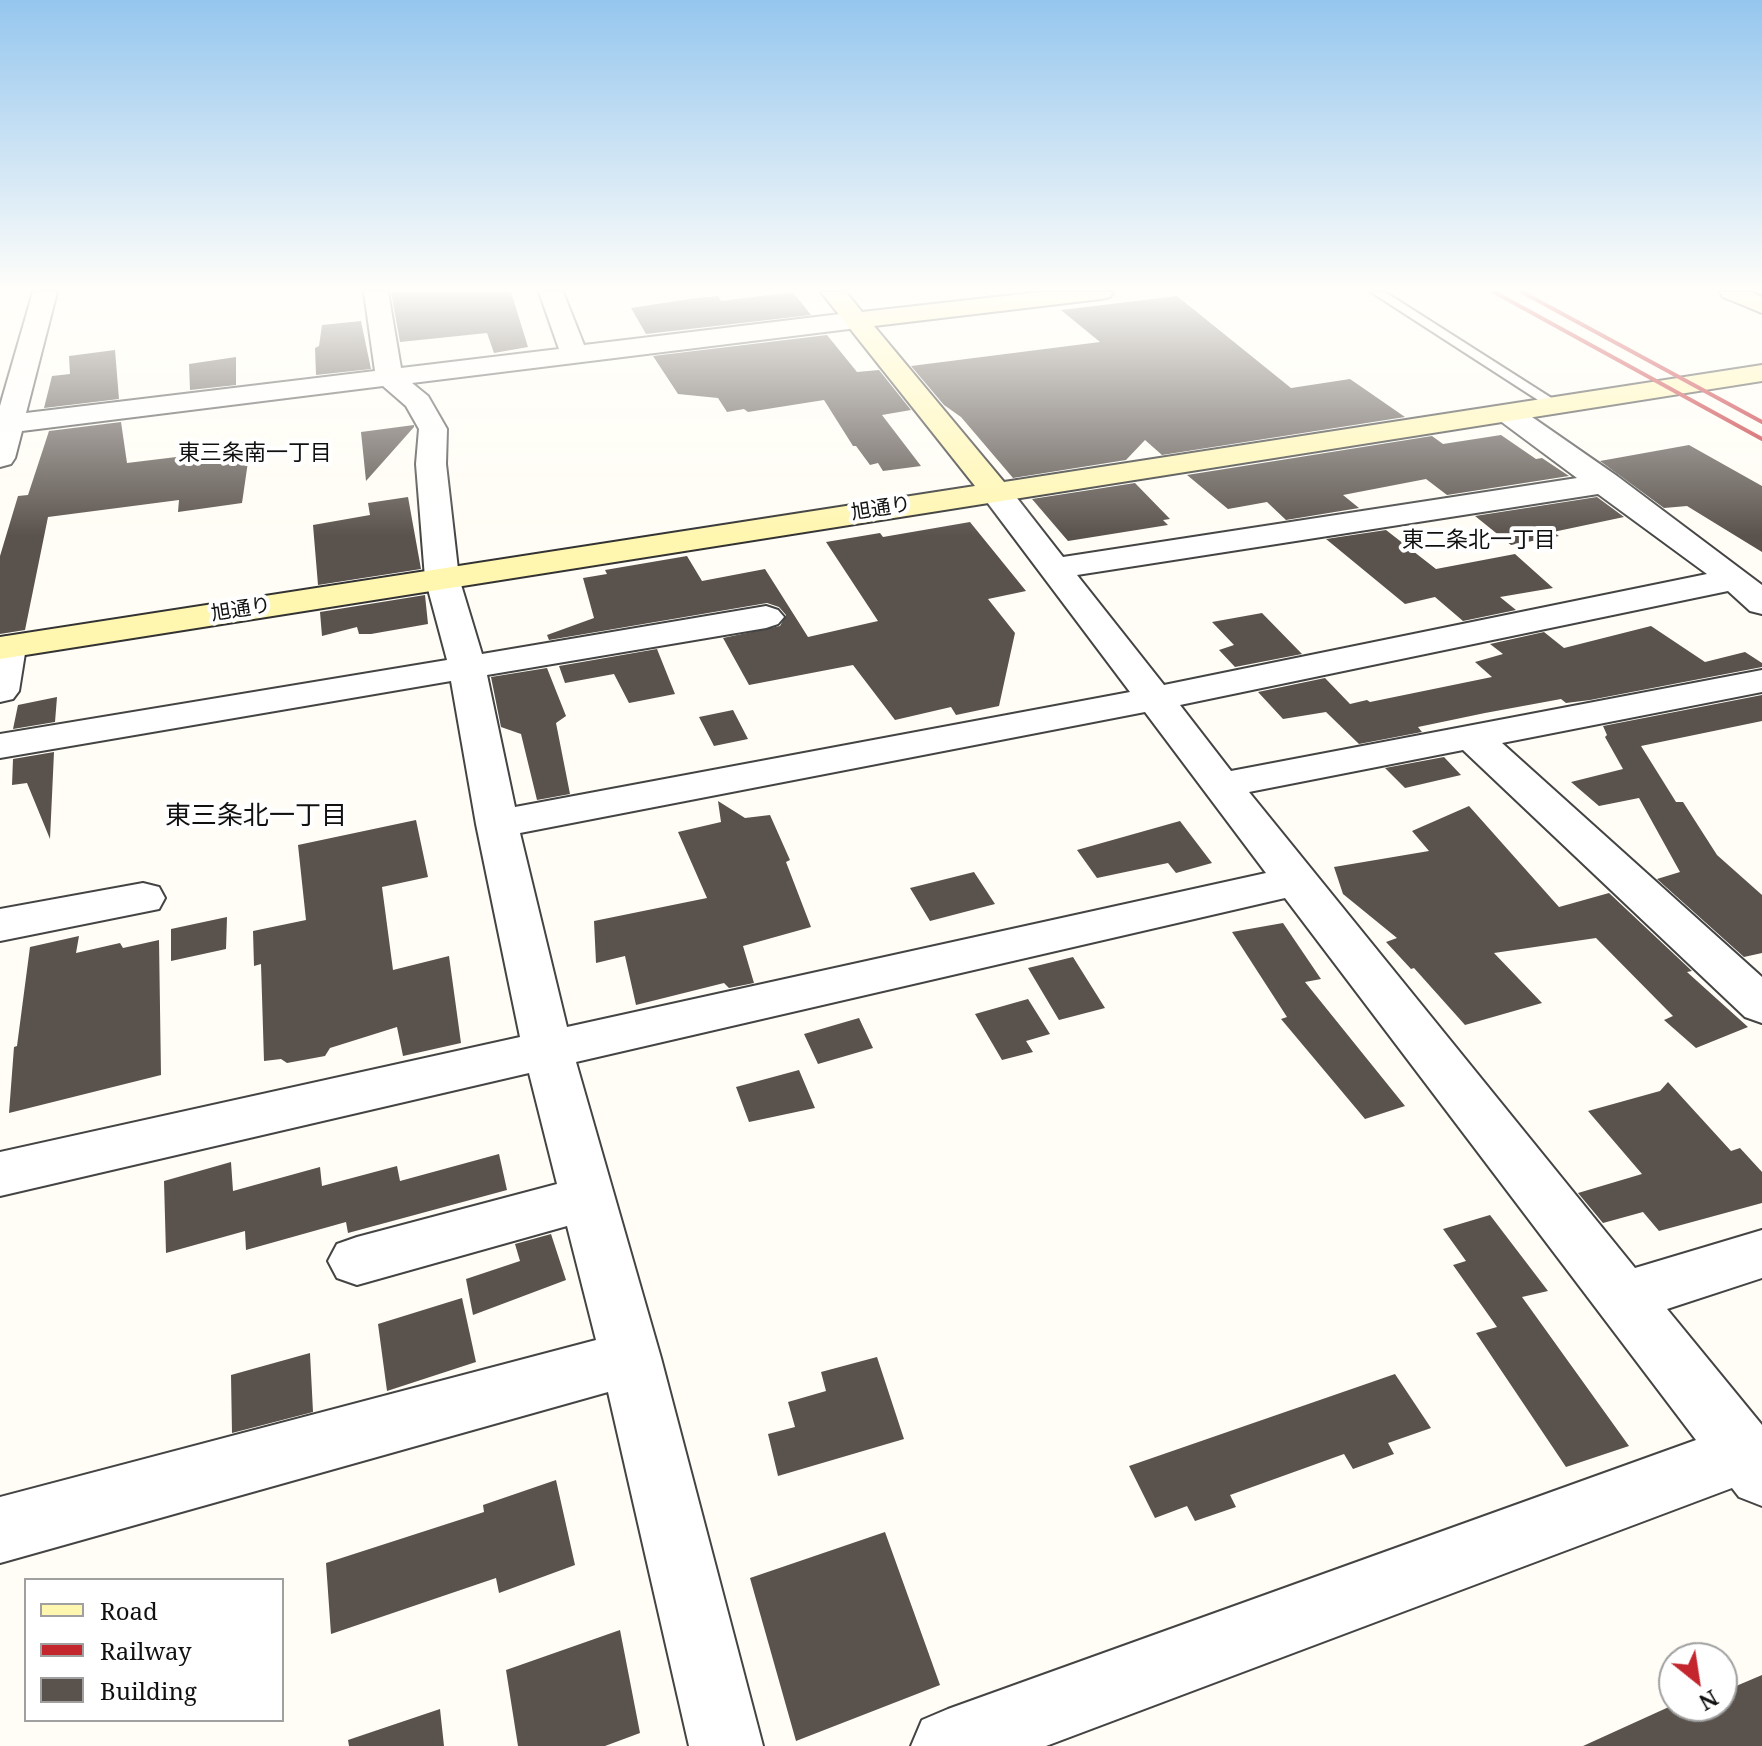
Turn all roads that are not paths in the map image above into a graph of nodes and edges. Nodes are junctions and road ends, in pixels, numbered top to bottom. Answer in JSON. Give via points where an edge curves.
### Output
{"nodes":[{"id":1,"x":23,"y":373,"type":"edge"},
{"id":2,"x":388,"y":373,"type":"edge"},
{"id":3,"x":419,"y":373,"type":"edge"},
{"id":4,"x":900,"y":373,"type":"edge"},
{"id":5,"x":1506,"y":373,"type":"edge"},
{"id":6,"x":1759,"y":373,"type":"edge"},
{"id":7,"x":389,"y":377,"type":"junction"},
{"id":8,"x":1557,"y":406,"type":"junction"},
{"id":9,"x":1509,"y":414,"type":"junction"},
{"id":10,"x":9,"y":424,"type":"junction"},
{"id":11,"x":0,"y":458,"type":"edge"},
{"id":12,"x":1606,"y":483,"type":"junction"},
{"id":13,"x":995,"y":491,"type":"junction"},
{"id":14,"x":1053,"y":569,"type":"junction"},
{"id":15,"x":442,"y":578,"type":"junction"},
{"id":16,"x":1735,"y":579,"type":"junction"},
{"id":17,"x":1762,"y":604,"type":"edge"},
{"id":18,"x":766,"y":617,"type":"dead end"},
{"id":19,"x":4,"y":647,"type":"edge"},
{"id":20,"x":467,"y":667,"type":"junction"},
{"id":21,"x":1762,"y":681,"type":"edge"},
{"id":22,"x":0,"y":691,"type":"edge"},
{"id":23,"x":1154,"y":699,"type":"junction"},
{"id":24,"x":1472,"y":737,"type":"junction"},
{"id":25,"x":0,"y":746,"type":"edge"},
{"id":26,"x":1221,"y":785,"type":"junction"},
{"id":27,"x":497,"y":824,"type":"junction"},
{"id":28,"x":1295,"y":881,"type":"junction"},
{"id":29,"x":143,"y":898,"type":"dead end"},
{"id":30,"x":0,"y":925,"type":"edge"},
{"id":31,"x":1762,"y":1005,"type":"edge"},
{"id":32,"x":548,"y":1051,"type":"junction"},
{"id":33,"x":0,"y":1174,"type":"edge"},
{"id":34,"x":588,"y":1198,"type":"junction"},
{"id":35,"x":1762,"y":1254,"type":"edge"},
{"id":36,"x":357,"y":1261,"type":"dead end"},
{"id":37,"x":1621,"y":1298,"type":"junction"},
{"id":38,"x":631,"y":1358,"type":"junction"},
{"id":39,"x":1753,"y":1464,"type":"edge"},
{"id":40,"x":0,"y":1530,"type":"edge"},
{"id":41,"x":726,"y":1746,"type":"edge"},
{"id":42,"x":948,"y":1746,"type":"edge"}],
"edges":[{"from":1,"to":10,"type":"street"},
{"from":2,"to":7,"type":"street"},
{"from":3,"to":7,"type":"street"},
{"from":4,"to":13,"type":"street"},
{"from":5,"to":8,"type":"lane"},
{"from":6,"to":8,"type":"street","name":"旭通り"},
{"from":7,"to":10,"type":"street"},
{"from":7,"to":15,"type":"street","via":[[418,402],[433,429],[431,464]]},
{"from":8,"to":9,"type":"street","name":"旭通り"},
{"from":9,"to":12,"type":"street"},
{"from":9,"to":13,"type":"street","name":"旭通り"},
{"from":10,"to":11,"type":"street"},
{"from":12,"to":14,"type":"street"},
{"from":12,"to":16,"type":"street"},
{"from":13,"to":14,"type":"street"},
{"from":13,"to":15,"type":"street","name":"旭通り"},
{"from":14,"to":23,"type":"street"},
{"from":15,"to":19,"type":"street","name":"旭通り"},
{"from":15,"to":20,"type":"street"},
{"from":16,"to":17,"type":"street"},
{"from":16,"to":23,"type":"street"},
{"from":18,"to":20,"type":"street"},
{"from":19,"to":22,"type":"street"},
{"from":20,"to":25,"type":"street"},
{"from":20,"to":27,"type":"street"},
{"from":21,"to":24,"type":"street"},
{"from":23,"to":26,"type":"street"},
{"from":23,"to":27,"type":"street"},
{"from":24,"to":26,"type":"street"},
{"from":24,"to":31,"type":"street"},
{"from":26,"to":28,"type":"street"},
{"from":27,"to":32,"type":"street"},
{"from":28,"to":32,"type":"street"},
{"from":28,"to":37,"type":"street"},
{"from":29,"to":30,"type":"street"},
{"from":32,"to":33,"type":"street"},
{"from":32,"to":34,"type":"street"},
{"from":34,"to":36,"type":"street"},
{"from":34,"to":38,"type":"street"},
{"from":35,"to":37,"type":"street"},
{"from":37,"to":39,"type":"street"},
{"from":38,"to":40,"type":"street"},
{"from":38,"to":41,"type":"street"},
{"from":39,"to":42,"type":"street"}]}
